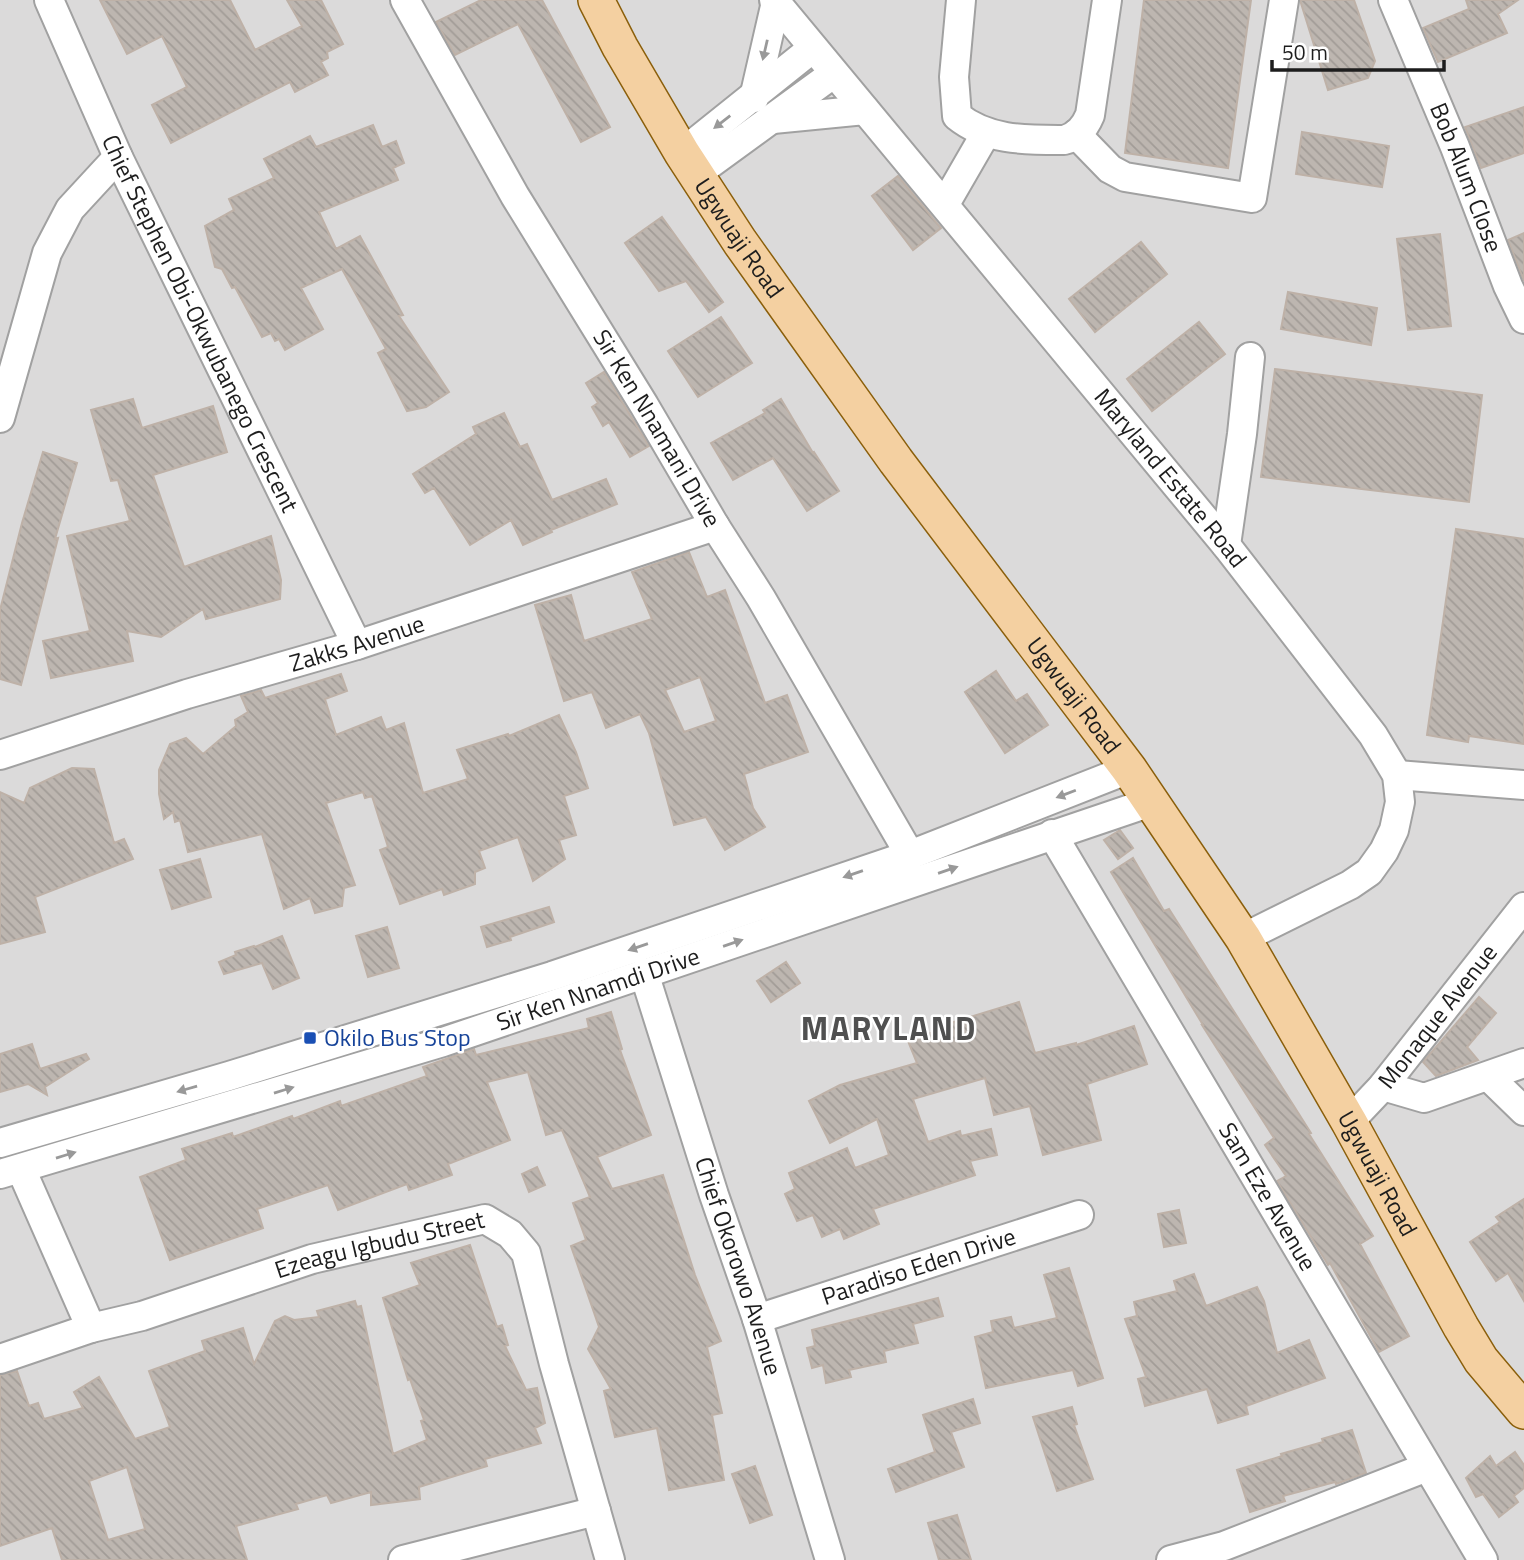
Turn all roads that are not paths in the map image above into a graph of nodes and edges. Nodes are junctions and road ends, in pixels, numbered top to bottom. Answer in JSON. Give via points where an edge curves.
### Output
{"nodes":[{"id":1,"x":49,"y":0,"type":"edge"},
{"id":2,"x":405,"y":0,"type":"edge"},
{"id":3,"x":596,"y":0,"type":"edge"},
{"id":4,"x":961,"y":0,"type":"edge"},
{"id":5,"x":1107,"y":0,"type":"edge"},
{"id":6,"x":1284,"y":0,"type":"edge"},
{"id":7,"x":1392,"y":0,"type":"edge"},
{"id":8,"x":781,"y":5,"type":"edge"},
{"id":9,"x":813,"y":48,"type":"junction"},
{"id":10,"x":833,"y":74,"type":"junction"},
{"id":11,"x":762,"y":108,"type":"junction"},
{"id":12,"x":865,"y":110,"type":"junction"},
{"id":13,"x":986,"y":133,"type":"junction"},
{"id":14,"x":1076,"y":134,"type":"junction"},
{"id":15,"x":118,"y":157,"type":"junction"},
{"id":16,"x":689,"y":164,"type":"junction"},
{"id":17,"x":945,"y":204,"type":"junction"},
{"id":18,"x":1524,"y":319,"type":"edge"},
{"id":19,"x":1250,"y":357,"type":"dead end"},
{"id":20,"x":0,"y":418,"type":"edge"},
{"id":21,"x":715,"y":526,"type":"junction"},
{"id":22,"x":1226,"y":545,"type":"junction"},
{"id":23,"x":357,"y":646,"type":"junction"},
{"id":24,"x":0,"y":755,"type":"edge"},
{"id":25,"x":1129,"y":769,"type":"junction"},
{"id":26,"x":1397,"y":775,"type":"junction"},
{"id":27,"x":1524,"y":785,"type":"edge"},
{"id":28,"x":1151,"y":802,"type":"junction"},
{"id":29,"x":1052,"y":834,"type":"junction"},
{"id":30,"x":910,"y":855,"type":"junction"},
{"id":31,"x":1524,"y":907,"type":"edge"},
{"id":32,"x":1242,"y":938,"type":"junction"},
{"id":33,"x":644,"y":974,"type":"junction"},
{"id":34,"x":432,"y":1013,"type":"junction"},
{"id":35,"x":443,"y":1042,"type":"junction"},
{"id":36,"x":1524,"y":1063,"type":"edge"},
{"id":37,"x":1489,"y":1077,"type":"junction"},
{"id":38,"x":1382,"y":1086,"type":"junction"},
{"id":39,"x":1524,"y":1111,"type":"edge"},
{"id":40,"x":1349,"y":1122,"type":"junction"},
{"id":41,"x":0,"y":1143,"type":"edge"},
{"id":42,"x":10,"y":1171,"type":"edge"},
{"id":43,"x":1079,"y":1215,"type":"dead end"},
{"id":44,"x":757,"y":1320,"type":"junction"},
{"id":45,"x":91,"y":1328,"type":"junction"},
{"id":46,"x":0,"y":1359,"type":"edge"},
{"id":47,"x":1524,"y":1411,"type":"edge"},
{"id":48,"x":1427,"y":1467,"type":"junction"},
{"id":49,"x":596,"y":1511,"type":"junction"},
{"id":50,"x":1224,"y":1553,"type":"edge"},
{"id":51,"x":403,"y":1560,"type":"edge"},
{"id":52,"x":610,"y":1560,"type":"edge"},
{"id":53,"x":830,"y":1560,"type":"edge"},
{"id":54,"x":1171,"y":1560,"type":"edge"},
{"id":55,"x":1483,"y":1560,"type":"edge"}],
"edges":[{"from":1,"to":15,"type":"street","name":"Chief Stephen Obi-Okwubanego Crescent"},
{"from":2,"to":21,"type":"street","name":"Sir Ken Nnamani Drive","via":[[515,196]]},
{"from":3,"to":16,"type":"main road","name":"Ugwuaji Road"},
{"from":4,"to":13,"type":"street","via":[[954,77],[957,116]]},
{"from":5,"to":14,"type":"street","via":[[1090,115]]},
{"from":6,"to":14,"type":"street","via":[[1252,198],[1125,177],[1110,169]]},
{"from":7,"to":18,"type":"street","name":"Bob Alum Close"},
{"from":8,"to":9,"type":"street","name":"Maryland Estate Road"},
{"from":8,"to":11,"type":"street","one_way":true},
{"from":9,"to":10,"type":"street","name":"Maryland Estate Road"},
{"from":9,"to":11,"type":"street"},
{"from":10,"to":11,"type":"street"},
{"from":10,"to":12,"type":"street","name":"Maryland Estate Road"},
{"from":11,"to":12,"type":"street"},
{"from":11,"to":16,"type":"street"},
{"from":12,"to":17,"type":"street","name":"Maryland Estate Road"},
{"from":13,"to":14,"type":"street","via":[[1064,140]]},
{"from":13,"to":17,"type":"street"},
{"from":15,"to":20,"type":"street","via":[[70,209],[47,253]]},
{"from":15,"to":23,"type":"street","name":"Chief Stephen Obi-Okwubanego Crescent"},
{"from":16,"to":25,"type":"main road","name":"Ugwuaji Road","via":[[896,461]]},
{"from":17,"to":22,"type":"street","name":"Maryland Estate Road"},
{"from":19,"to":22,"type":"street"},
{"from":21,"to":23,"type":"street","name":"Zakks Avenue"},
{"from":21,"to":30,"type":"street","name":"Sir Ken Nnamani Drive"},
{"from":22,"to":26,"type":"street","name":"Maryland Estate Road","via":[[1373,735]]},
{"from":23,"to":24,"type":"street","name":"Zakks Avenue","via":[[187,694]]},
{"from":25,"to":28,"type":"main road","name":"Ugwuaji Road"},
{"from":25,"to":30,"type":"street","name":"Sir Ken Nnamdi Drive","one_way":true},
{"from":26,"to":27,"type":"street"},
{"from":26,"to":32,"type":"street","name":"Maryland Estate Road","via":[[1400,802],[1394,830],[1369,872]]},
{"from":28,"to":29,"type":"street","name":"Sir Ken Nnamdi Drive"},
{"from":28,"to":32,"type":"main road","name":"Ugwuaji Road"},
{"from":33,"to":29,"type":"street","name":"Sir Ken Nnamdi Drive","one_way":true},
{"from":29,"to":48,"type":"street","name":"Sam Eze Avenue"},
{"from":30,"to":34,"type":"street","name":"Sir Ken Nnamdi Drive","one_way":true},
{"from":31,"to":38,"type":"street","name":"Monaque Avenue"},
{"from":32,"to":40,"type":"main road","name":"Ugwuaji Road"},
{"from":33,"to":35,"type":"street","name":"Sir Ken Nnamdi Drive"},
{"from":33,"to":44,"type":"street","name":"Chief Okorowo Avenue"},
{"from":34,"to":35,"type":"street"},
{"from":34,"to":41,"type":"street","name":"Sir Ken Nnamdi Drive","one_way":true},
{"from":42,"to":35,"type":"street","name":"Sir Ken Nnamdi Drive","one_way":true},
{"from":36,"to":37,"type":"street"},
{"from":37,"to":38,"type":"street","via":[[1424,1098]]},
{"from":37,"to":39,"type":"street"},
{"from":38,"to":40,"type":"street","name":"Monaque Avenue"},
{"from":40,"to":47,"type":"main road","name":"Ugwuaji Road","via":[[1461,1327],[1481,1360]]},
{"from":42,"to":45,"type":"street"},
{"from":43,"to":44,"type":"street","name":"Paradiso Eden Drive"},
{"from":44,"to":53,"type":"street","name":"Chief Okorowo Avenue"},
{"from":45,"to":46,"type":"street","name":"Ezeagu Igbudu Street"},
{"from":45,"to":49,"type":"street","name":"Ezeagu Igbudu Street","via":[[142,1316],[312,1259],[485,1219],[510,1234],[526,1252]]},
{"from":48,"to":50,"type":"street"},
{"from":48,"to":55,"type":"street","name":"Sam Eze Avenue"},
{"from":49,"to":51,"type":"street"},
{"from":49,"to":52,"type":"street","name":"Ezeagu Igbudu Street"},
{"from":50,"to":54,"type":"street"}]}
